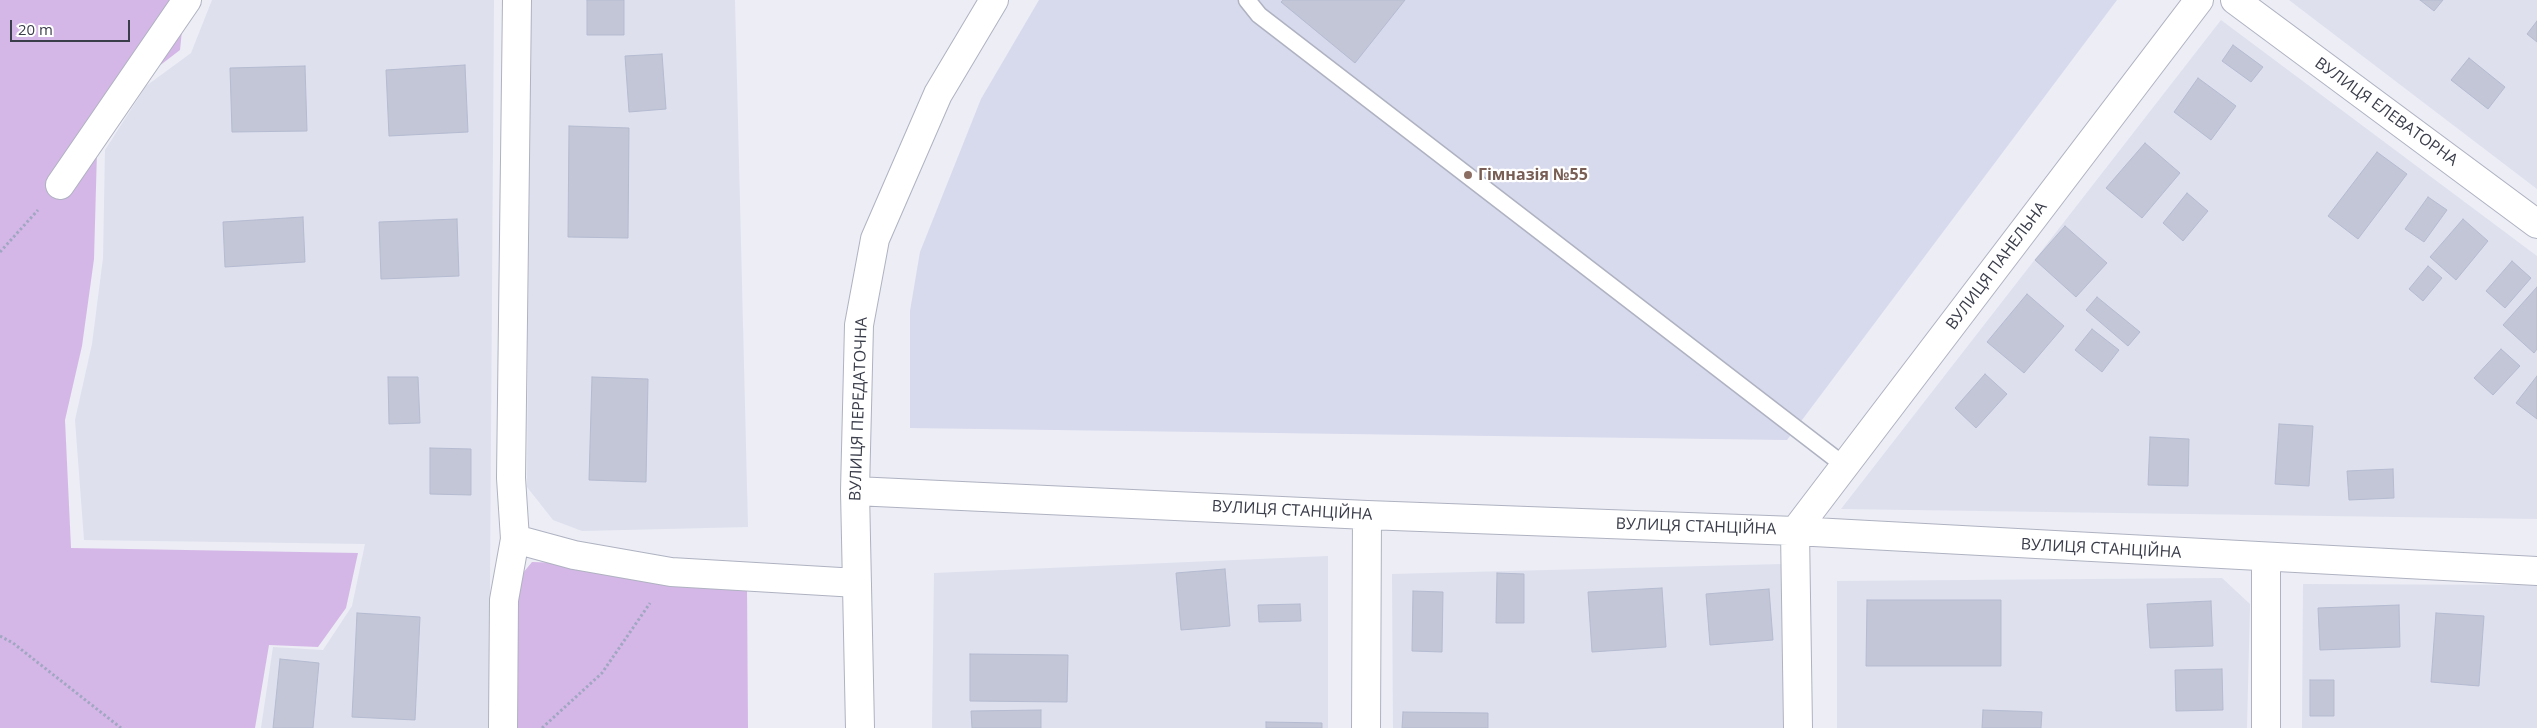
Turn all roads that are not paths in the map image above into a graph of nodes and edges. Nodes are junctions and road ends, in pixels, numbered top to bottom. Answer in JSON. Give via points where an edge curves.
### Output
{"nodes":[{"id":1,"x":187,"y":0,"type":"edge"},
{"id":2,"x":516,"y":0,"type":"edge"},
{"id":3,"x":1247,"y":0,"type":"edge"},
{"id":4,"x":2199,"y":0,"type":"edge"},
{"id":5,"x":2235,"y":0,"type":"edge"},
{"id":6,"x":988,"y":3,"type":"edge"},
{"id":7,"x":60,"y":185,"type":"road end"},
{"id":8,"x":2537,"y":224,"type":"edge"},
{"id":9,"x":1845,"y":466,"type":"junction"},
{"id":10,"x":855,"y":490,"type":"junction"},
{"id":11,"x":1367,"y":515,"type":"junction"},
{"id":12,"x":1795,"y":531,"type":"junction"},
{"id":13,"x":515,"y":539,"type":"junction"},
{"id":14,"x":2266,"y":558,"type":"junction"},
{"id":15,"x":2537,"y":571,"type":"edge"},
{"id":16,"x":857,"y":583,"type":"junction"},
{"id":17,"x":502,"y":728,"type":"edge"},
{"id":18,"x":860,"y":728,"type":"edge"},
{"id":19,"x":1366,"y":728,"type":"edge"},
{"id":20,"x":1798,"y":728,"type":"edge"},
{"id":21,"x":2266,"y":728,"type":"edge"}],
"edges":[{"from":1,"to":7,"type":"street"},
{"from":2,"to":13,"type":"street","via":[[511,478]]},
{"from":3,"to":9,"type":"lane","via":[[1259,15]]},
{"from":4,"to":9,"type":"street","name":"ВУЛИЦЯ ПАНЕЛЬНА"},
{"from":5,"to":8,"type":"street","name":"ВУЛИЦЯ ЕЛЕВАТОРНА"},
{"from":6,"to":10,"type":"street","name":"ВУЛИЦЯ ПЕРЕДАТОЧНА","via":[[938,94],[874,239],[859,325]]},
{"from":9,"to":12,"type":"street","name":"ВУЛИЦЯ ПАНЕЛЬНА"},
{"from":10,"to":11,"type":"street","name":"ВУЛИЦЯ СТАНЦІЙНА"},
{"from":10,"to":16,"type":"street","name":"ВУЛИЦЯ ПЕРЕДАТОЧНА"},
{"from":11,"to":12,"type":"street","name":"ВУЛИЦЯ СТАНЦІЙНА"},
{"from":11,"to":19,"type":"street"},
{"from":12,"to":14,"type":"street","name":"ВУЛИЦЯ СТАНЦІЙНА"},
{"from":12,"to":20,"type":"street"},
{"from":13,"to":16,"type":"street","via":[[574,555],[671,572]]},
{"from":13,"to":17,"type":"street","via":[[504,600]]},
{"from":14,"to":15,"type":"street","name":"ВУЛИЦЯ СТАНЦІЙНА"},
{"from":14,"to":21,"type":"street"},
{"from":16,"to":18,"type":"street","name":"ВУЛИЦЯ ПЕРЕДАТОЧНА"}]}
